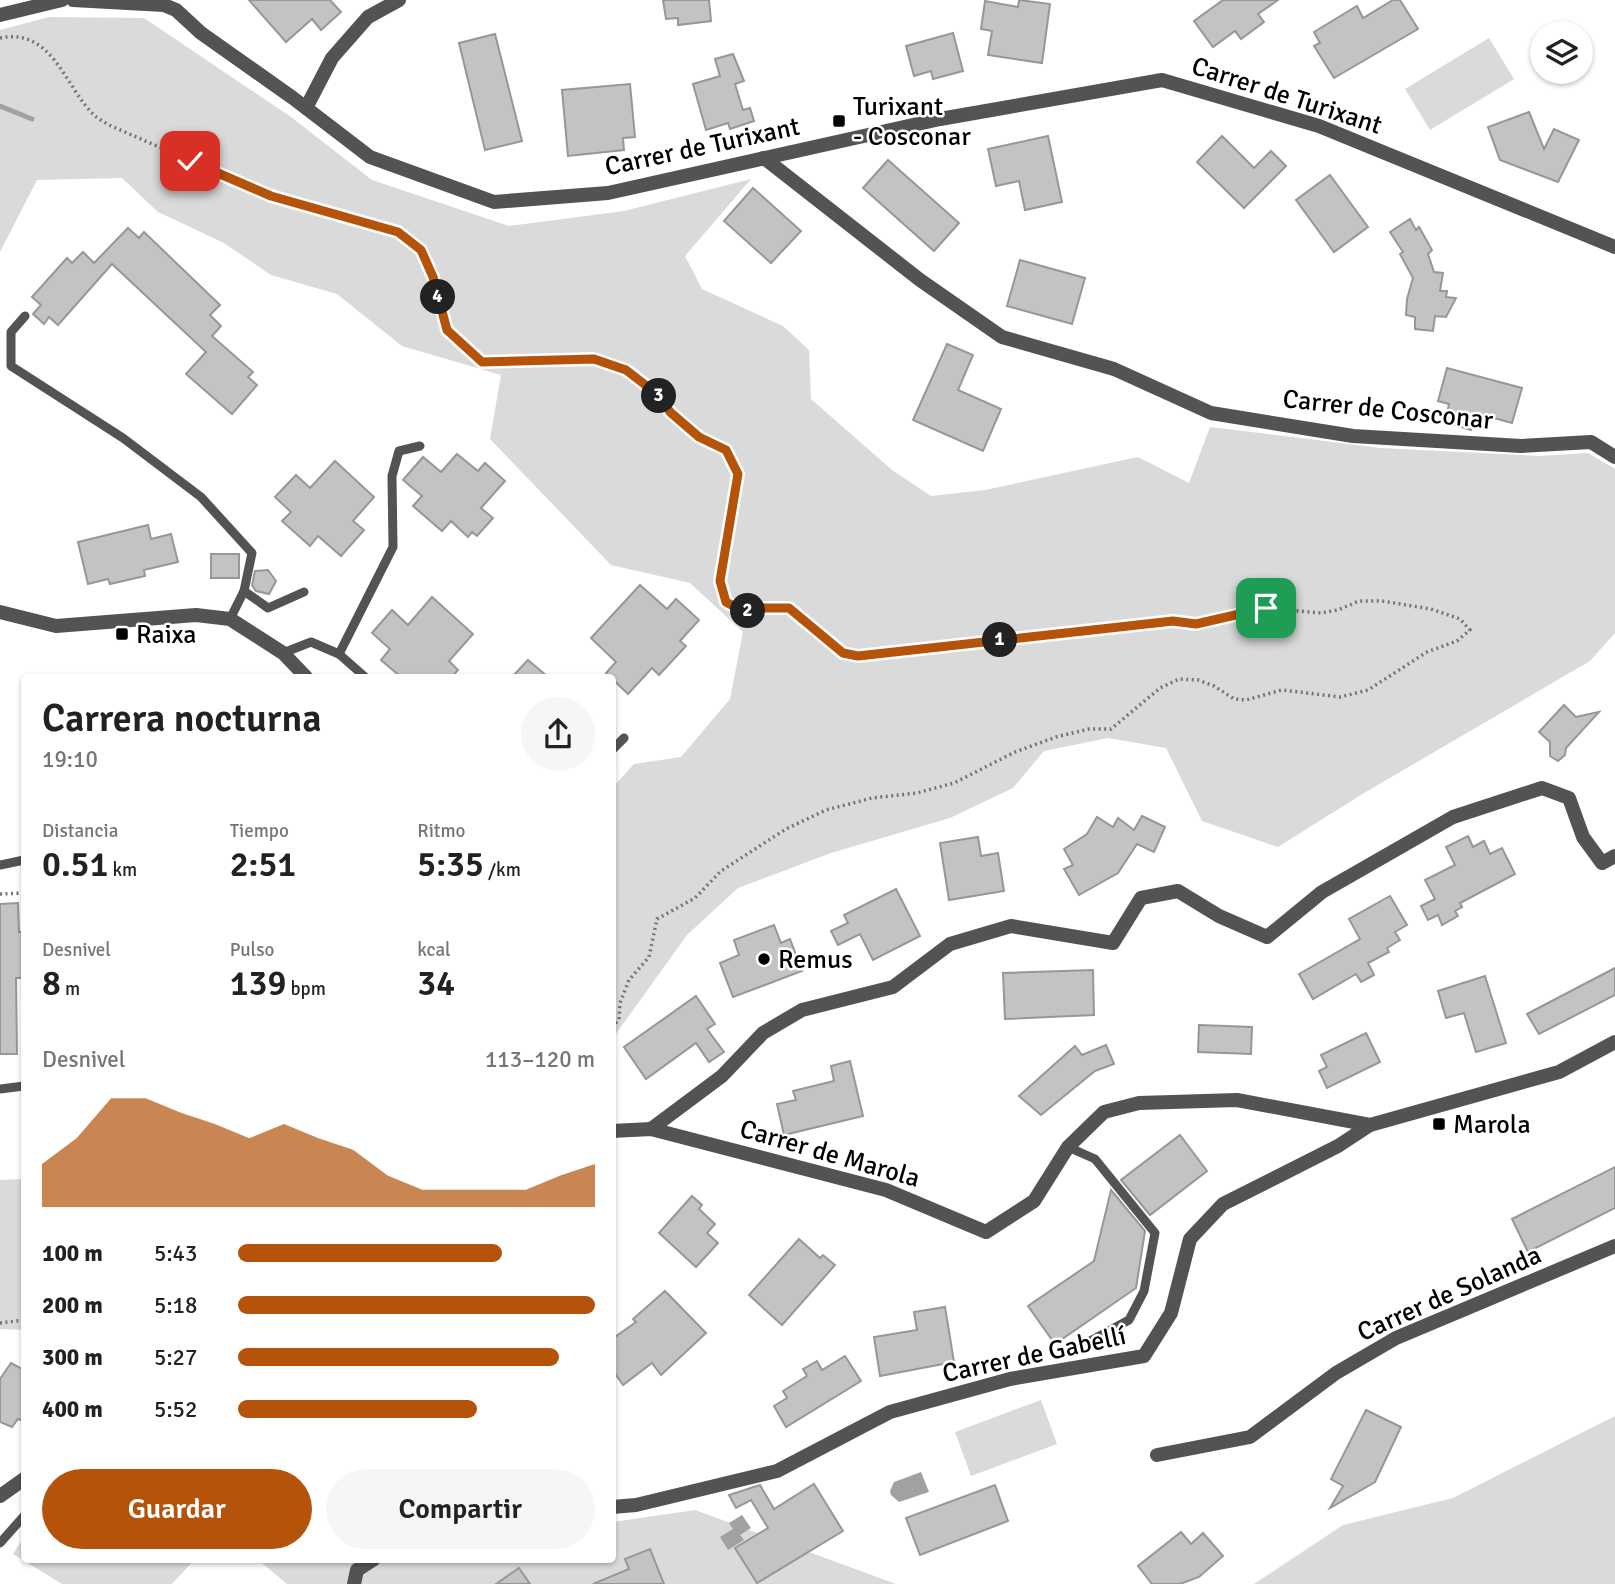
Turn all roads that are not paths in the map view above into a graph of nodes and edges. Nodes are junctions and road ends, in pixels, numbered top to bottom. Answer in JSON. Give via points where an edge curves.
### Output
{"nodes":[{"id":1,"x":62,"y":0,"type":"edge"},
{"id":2,"x":73,"y":0,"type":"edge"},
{"id":3,"x":399,"y":0,"type":"edge"},
{"id":4,"x":0,"y":15,"type":"edge"},
{"id":5,"x":306,"y":108,"type":"junction"},
{"id":6,"x":764,"y":158,"type":"junction"},
{"id":7,"x":1615,"y":247,"type":"edge"},
{"id":8,"x":26,"y":316,"type":"dead end"},
{"id":9,"x":420,"y":446,"type":"dead end"},
{"id":10,"x":1615,"y":457,"type":"edge"},
{"id":11,"x":244,"y":591,"type":"junction"},
{"id":12,"x":304,"y":592,"type":"dead end"},
{"id":13,"x":0,"y":611,"type":"edge"},
{"id":14,"x":230,"y":619,"type":"junction"},
{"id":15,"x":283,"y":653,"type":"junction"},
{"id":16,"x":339,"y":654,"type":"junction"},
{"id":17,"x":303,"y":674,"type":"edge"},
{"id":18,"x":362,"y":674,"type":"edge"},
{"id":19,"x":624,"y":738,"type":"dead end"},
{"id":20,"x":616,"y":746,"type":"edge"},
{"id":21,"x":1615,"y":856,"type":"edge"},
{"id":22,"x":21,"y":861,"type":"edge"},
{"id":23,"x":0,"y":865,"type":"edge"},
{"id":24,"x":1615,"y":1042,"type":"edge"},
{"id":25,"x":21,"y":1086,"type":"edge"},
{"id":26,"x":0,"y":1089,"type":"edge"},
{"id":27,"x":1370,"y":1125,"type":"junction"},
{"id":28,"x":651,"y":1129,"type":"junction"},
{"id":29,"x":616,"y":1131,"type":"edge"},
{"id":30,"x":1068,"y":1147,"type":"junction"},
{"id":31,"x":1615,"y":1246,"type":"edge"},
{"id":32,"x":1081,"y":1346,"type":"dead end"},
{"id":33,"x":1157,"y":1455,"type":"dead end"},
{"id":34,"x":21,"y":1481,"type":"edge"},
{"id":35,"x":0,"y":1496,"type":"edge"},
{"id":36,"x":616,"y":1507,"type":"edge"},
{"id":37,"x":21,"y":1519,"type":"edge"},
{"id":38,"x":0,"y":1543,"type":"edge"},
{"id":39,"x":368,"y":1563,"type":"edge"},
{"id":40,"x":354,"y":1584,"type":"edge"}],
"edges":[{"from":1,"to":4,"type":"street"},
{"from":2,"to":5,"type":"street","name":"Carrer de Turixant","via":[[164,5],[176,10]]},
{"from":3,"to":5,"type":"street","via":[[368,17],[332,58]]},
{"from":5,"to":6,"type":"street","name":"Carrer de Turixant","via":[[370,157],[494,202],[608,192]]},
{"from":6,"to":7,"type":"street","name":"Carrer de Turixant","via":[[940,119],[1162,80],[1319,126]]},
{"from":6,"to":10,"type":"street","name":"Carrer de Cosconar","via":[[920,281],[1002,337],[1114,369],[1211,413],[1353,436],[1521,446],[1591,442]]},
{"from":8,"to":11,"type":"lane","via":[[12,332],[11,366],[123,438],[201,497],[252,553]]},
{"from":9,"to":16,"type":"lane","via":[[399,452],[392,476],[393,547]]},
{"from":11,"to":12,"type":"lane","via":[[268,608]]},
{"from":11,"to":14,"type":"lane"},
{"from":13,"to":14,"type":"street","via":[[56,626],[196,615]]},
{"from":14,"to":15,"type":"street"},
{"from":15,"to":16,"type":"lane","via":[[311,642]]},
{"from":15,"to":17,"type":"street"},
{"from":16,"to":18,"type":"lane"},
{"from":19,"to":20,"type":"lane"},
{"from":21,"to":28,"type":"street","via":[[1602,863],[1583,837],[1569,798],[1542,788],[1453,817],[1322,892],[1267,937],[1178,891],[1141,898],[1113,943],[1011,926],[950,944],[893,987],[802,1010],[762,1033],[722,1076]]},
{"from":22,"to":23,"type":"lane"},
{"from":24,"to":27,"type":"street","name":"Carrer de Marola","via":[[1559,1072]]},
{"from":25,"to":26,"type":"lane"},
{"from":27,"to":30,"type":"street","name":"Carrer de Marola","via":[[1237,1100],[1139,1103],[1104,1112]]},
{"from":27,"to":36,"type":"street","name":"Carrer de Gabellí","via":[[1223,1205],[1190,1239],[1171,1313],[1144,1356],[1010,1379],[890,1412],[777,1471]]},
{"from":28,"to":29,"type":"street","name":"Carrer de Marola"},
{"from":28,"to":30,"type":"street","name":"Carrer de Marola","via":[[886,1190],[986,1232],[1034,1201]]},
{"from":30,"to":32,"type":"lane","via":[[1096,1159],[1155,1233],[1144,1291],[1129,1320]]},
{"from":31,"to":33,"type":"street","name":"Carrer de Solanda","via":[[1396,1338],[1336,1373],[1250,1437]]},
{"from":34,"to":35,"type":"street"},
{"from":37,"to":38,"type":"lane"},
{"from":39,"to":40,"type":"street","via":[[357,1570]]}]}
